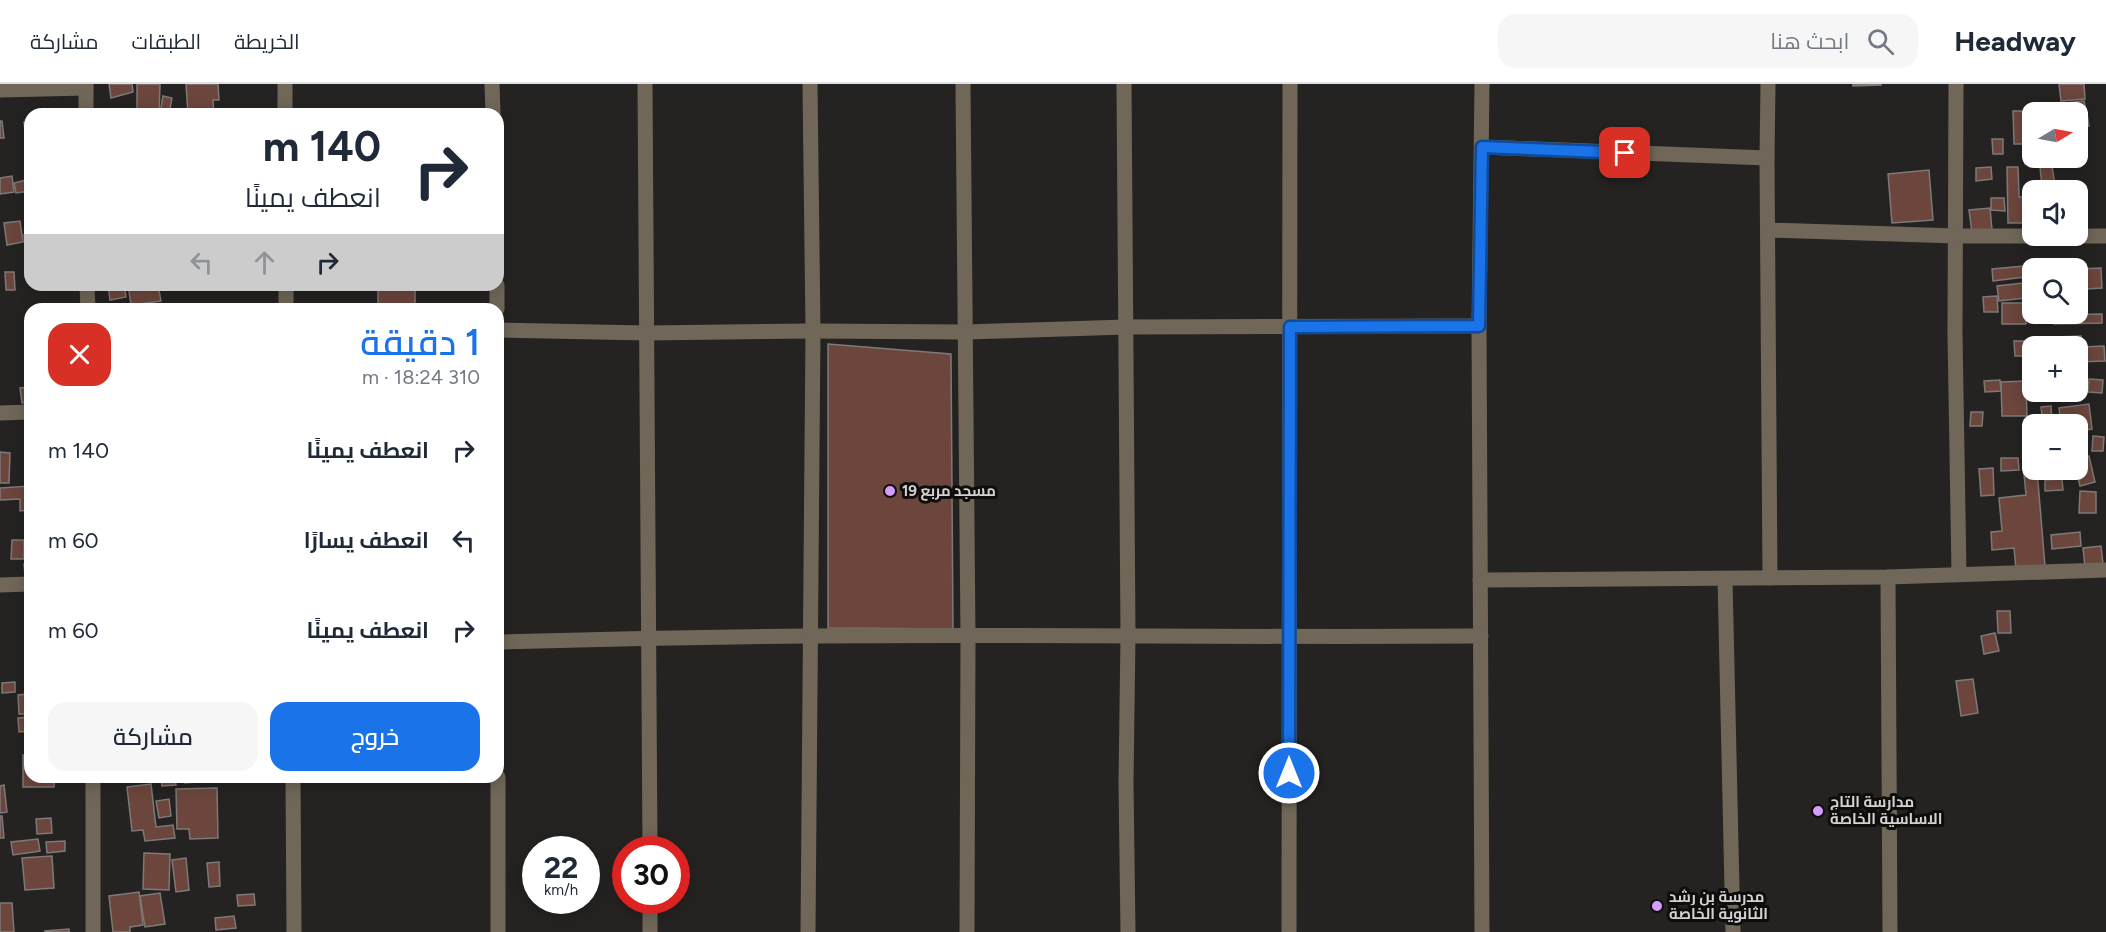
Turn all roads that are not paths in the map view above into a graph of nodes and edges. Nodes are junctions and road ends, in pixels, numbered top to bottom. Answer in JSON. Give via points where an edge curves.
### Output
{"nodes":[{"id":1,"x":285,"y":84,"type":"edge"},
{"id":2,"x":492,"y":84,"type":"edge"},
{"id":3,"x":645,"y":84,"type":"edge"},
{"id":4,"x":810,"y":84,"type":"edge"},
{"id":5,"x":963,"y":84,"type":"edge"},
{"id":6,"x":1124,"y":84,"type":"edge"},
{"id":7,"x":1290,"y":84,"type":"edge"},
{"id":8,"x":1482,"y":84,"type":"edge"},
{"id":9,"x":1768,"y":84,"type":"edge"},
{"id":10,"x":1956,"y":84,"type":"edge"},
{"id":11,"x":86,"y":86,"type":"edge"},
{"id":12,"x":0,"y":90,"type":"edge"},
{"id":13,"x":86,"y":108,"type":"edge"},
{"id":14,"x":285,"y":108,"type":"edge"},
{"id":15,"x":492,"y":108,"type":"edge"},
{"id":16,"x":1482,"y":147,"type":"junction"},
{"id":17,"x":1767,"y":158,"type":"junction"},
{"id":18,"x":1768,"y":230,"type":"junction"},
{"id":19,"x":1956,"y":236,"type":"junction"},
{"id":20,"x":2106,"y":236,"type":"edge"},
{"id":21,"x":1479,"y":326,"type":"junction"},
{"id":22,"x":1126,"y":327,"type":"junction"},
{"id":23,"x":1290,"y":327,"type":"junction"},
{"id":24,"x":504,"y":330,"type":"edge"},
{"id":25,"x":813,"y":331,"type":"junction"},
{"id":26,"x":966,"y":332,"type":"junction"},
{"id":27,"x":647,"y":333,"type":"junction"},
{"id":28,"x":24,"y":412,"type":"edge"},
{"id":29,"x":0,"y":413,"type":"edge"},
{"id":30,"x":2106,"y":570,"type":"edge"},
{"id":31,"x":1959,"y":574,"type":"junction"},
{"id":32,"x":1888,"y":577,"type":"junction"},
{"id":33,"x":1770,"y":578,"type":"junction"},
{"id":34,"x":1725,"y":579,"type":"junction"},
{"id":35,"x":1480,"y":580,"type":"junction"},
{"id":36,"x":24,"y":584,"type":"edge"},
{"id":37,"x":0,"y":585,"type":"edge"},
{"id":38,"x":1128,"y":635,"type":"junction"},
{"id":39,"x":811,"y":636,"type":"junction"},
{"id":40,"x":1481,"y":636,"type":"junction"},
{"id":41,"x":968,"y":637,"type":"junction"},
{"id":42,"x":650,"y":638,"type":"junction"},
{"id":43,"x":1290,"y":638,"type":"junction"},
{"id":44,"x":504,"y":642,"type":"edge"},
{"id":45,"x":93,"y":783,"type":"edge"},
{"id":46,"x":293,"y":783,"type":"edge"},
{"id":47,"x":498,"y":783,"type":"edge"},
{"id":48,"x":650,"y":836,"type":"edge"},
{"id":49,"x":650,"y":914,"type":"edge"},
{"id":50,"x":93,"y":932,"type":"edge"},
{"id":51,"x":294,"y":932,"type":"edge"},
{"id":52,"x":498,"y":932,"type":"edge"},
{"id":53,"x":650,"y":932,"type":"edge"},
{"id":54,"x":808,"y":932,"type":"edge"},
{"id":55,"x":967,"y":932,"type":"edge"},
{"id":56,"x":1128,"y":932,"type":"edge"},
{"id":57,"x":1289,"y":932,"type":"edge"},
{"id":58,"x":1482,"y":932,"type":"edge"},
{"id":59,"x":1734,"y":932,"type":"edge"},
{"id":60,"x":1890,"y":932,"type":"edge"}],
"edges":[{"from":1,"to":14,"type":"street"},
{"from":2,"to":15,"type":"street"},
{"from":3,"to":27,"type":"street"},
{"from":4,"to":25,"type":"street"},
{"from":5,"to":26,"type":"street"},
{"from":6,"to":22,"type":"street"},
{"from":7,"to":23,"type":"street"},
{"from":8,"to":16,"type":"street"},
{"from":9,"to":17,"type":"street"},
{"from":10,"to":19,"type":"street"},
{"from":11,"to":12,"type":"street"},
{"from":11,"to":13,"type":"street"},
{"from":16,"to":17,"type":"street"},
{"from":16,"to":21,"type":"street"},
{"from":17,"to":18,"type":"street"},
{"from":18,"to":19,"type":"street"},
{"from":18,"to":33,"type":"street"},
{"from":19,"to":20,"type":"street"},
{"from":19,"to":31,"type":"street"},
{"from":21,"to":23,"type":"street"},
{"from":21,"to":35,"type":"street"},
{"from":22,"to":23,"type":"street"},
{"from":22,"to":26,"type":"street"},
{"from":22,"to":38,"type":"street"},
{"from":23,"to":43,"type":"street"},
{"from":24,"to":27,"type":"street"},
{"from":25,"to":26,"type":"street"},
{"from":25,"to":27,"type":"street"},
{"from":25,"to":39,"type":"street"},
{"from":26,"to":41,"type":"street"},
{"from":27,"to":42,"type":"street"},
{"from":28,"to":29,"type":"street"},
{"from":30,"to":31,"type":"street"},
{"from":31,"to":32,"type":"street"},
{"from":32,"to":33,"type":"street"},
{"from":32,"to":60,"type":"street"},
{"from":33,"to":34,"type":"street"},
{"from":34,"to":35,"type":"street"},
{"from":34,"to":59,"type":"street"},
{"from":35,"to":40,"type":"street"},
{"from":36,"to":37,"type":"street"},
{"from":38,"to":41,"type":"street"},
{"from":38,"to":43,"type":"street"},
{"from":38,"to":56,"type":"street"},
{"from":39,"to":41,"type":"street"},
{"from":39,"to":42,"type":"street"},
{"from":39,"to":54,"type":"street"},
{"from":40,"to":43,"type":"street"},
{"from":40,"to":58,"type":"street"},
{"from":41,"to":55,"type":"street"},
{"from":42,"to":44,"type":"street"},
{"from":42,"to":48,"type":"street"},
{"from":43,"to":57,"type":"street"},
{"from":45,"to":50,"type":"street"},
{"from":46,"to":51,"type":"street"},
{"from":47,"to":52,"type":"street"},
{"from":49,"to":53,"type":"street"}]}
